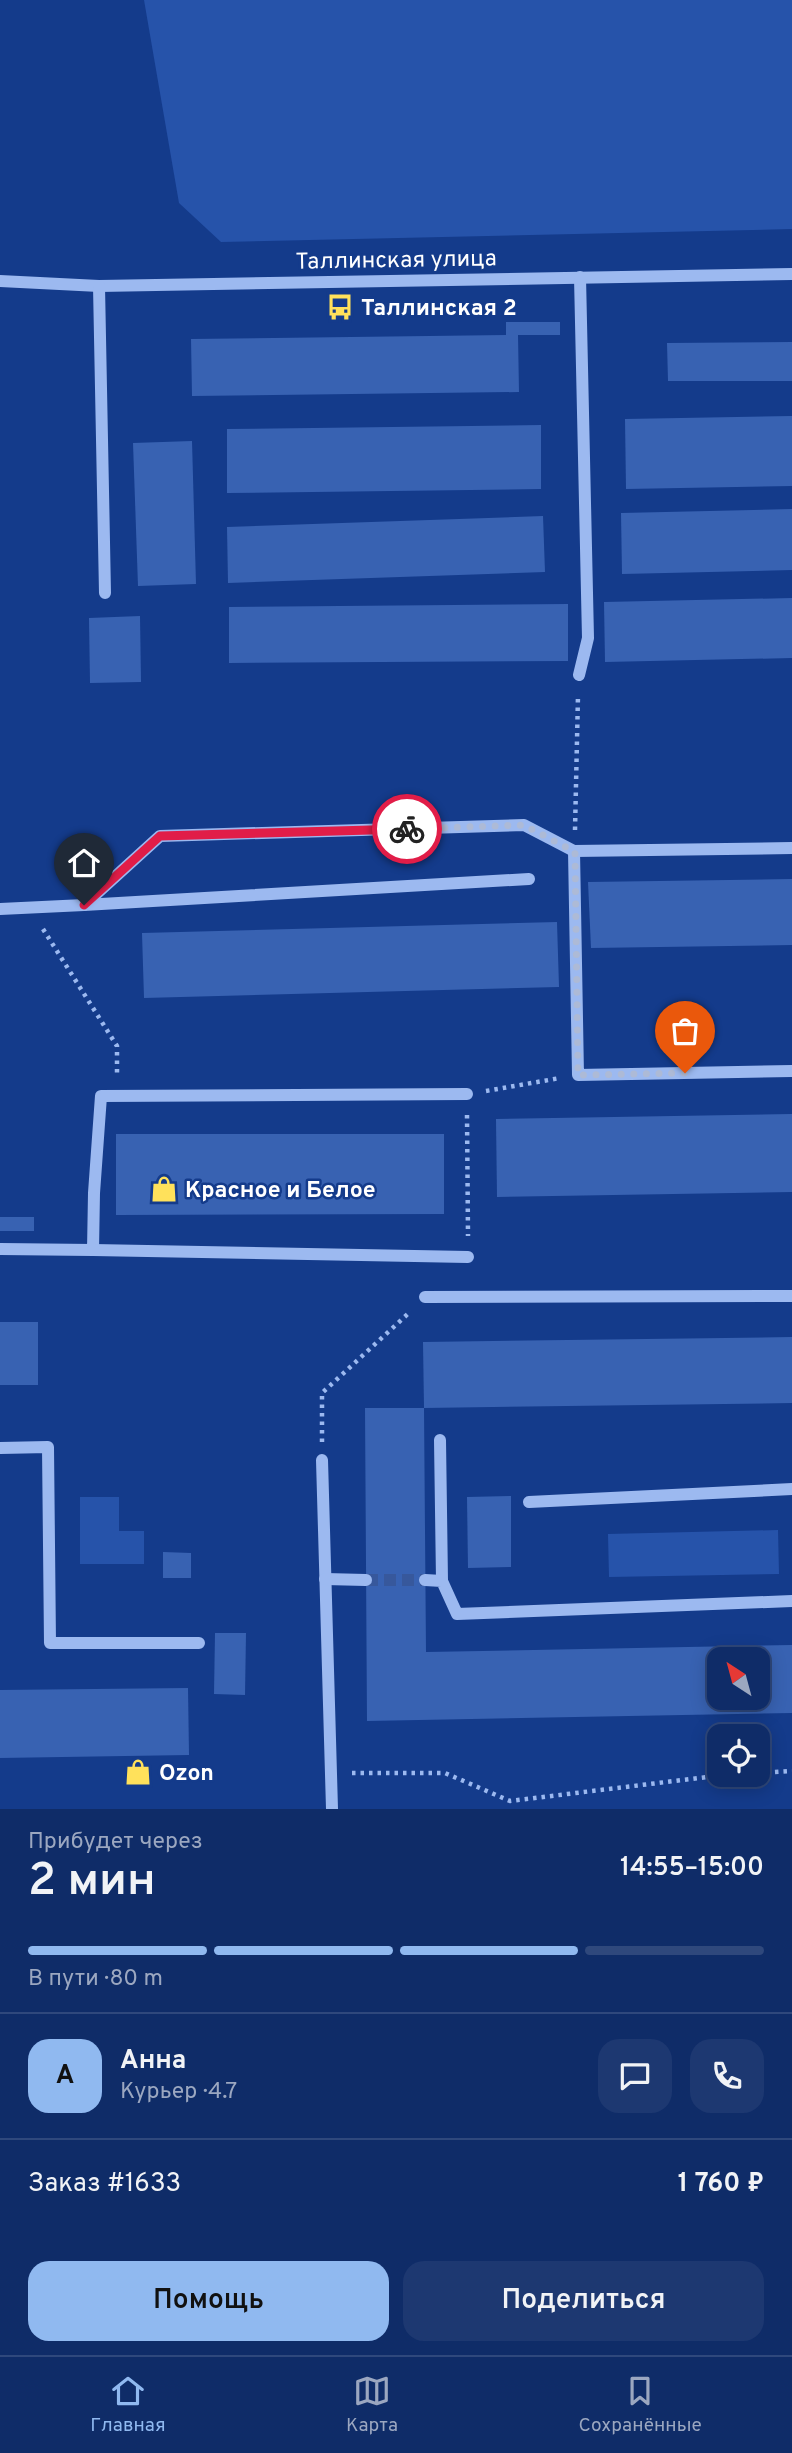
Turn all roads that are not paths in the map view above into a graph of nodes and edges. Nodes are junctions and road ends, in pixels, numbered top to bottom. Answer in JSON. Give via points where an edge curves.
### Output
{"nodes":[{"id":1,"x":792,"y":274,"type":"edge"},
{"id":2,"x":580,"y":276,"type":"junction"},
{"id":3,"x":0,"y":281,"type":"edge"},
{"id":4,"x":99,"y":286,"type":"junction"},
{"id":5,"x":105,"y":593,"type":"dead end"},
{"id":6,"x":579,"y":675,"type":"road end"},
{"id":7,"x":792,"y":848,"type":"edge"},
{"id":8,"x":575,"y":852,"type":"junction"},
{"id":9,"x":529,"y":878,"type":"dead end"},
{"id":10,"x":84,"y":905,"type":"junction"},
{"id":11,"x":0,"y":909,"type":"edge"},
{"id":12,"x":792,"y":1071,"type":"edge"},
{"id":13,"x":467,"y":1094,"type":"dead end"},
{"id":14,"x":0,"y":1249,"type":"edge"},
{"id":15,"x":93,"y":1250,"type":"junction"},
{"id":16,"x":468,"y":1257,"type":"dead end"},
{"id":17,"x":792,"y":1296,"type":"edge"},
{"id":18,"x":425,"y":1297,"type":"dead end"},
{"id":19,"x":440,"y":1440,"type":"dead end"},
{"id":20,"x":0,"y":1448,"type":"edge"},
{"id":21,"x":322,"y":1460,"type":"dead end"},
{"id":22,"x":792,"y":1489,"type":"edge"},
{"id":23,"x":529,"y":1502,"type":"dead end"},
{"id":24,"x":325,"y":1579,"type":"junction"},
{"id":25,"x":366,"y":1580,"type":"tunnel mouth"},
{"id":26,"x":425,"y":1580,"type":"tunnel mouth"},
{"id":27,"x":442,"y":1581,"type":"junction"},
{"id":28,"x":792,"y":1601,"type":"edge"},
{"id":29,"x":199,"y":1643,"type":"dead end"},
{"id":30,"x":332,"y":1809,"type":"edge"}],
"edges":[{"from":1,"to":2,"type":"street","name":"Таллинская улица"},
{"from":2,"to":4,"type":"street","name":"Таллинская улица"},
{"from":2,"to":6,"type":"street","via":[[588,638]]},
{"from":3,"to":4,"type":"street","name":"Таллинская улица"},
{"from":4,"to":5,"type":"street"},
{"from":7,"to":8,"type":"street"},
{"from":8,"to":10,"type":"street","via":[[524,825],[160,836]]},
{"from":8,"to":12,"type":"street","via":[[578,1075]]},
{"from":9,"to":10,"type":"street"},
{"from":10,"to":11,"type":"street"},
{"from":13,"to":15,"type":"street","via":[[101,1096]]},
{"from":14,"to":15,"type":"street"},
{"from":15,"to":16,"type":"street"},
{"from":17,"to":18,"type":"street"},
{"from":19,"to":27,"type":"street"},
{"from":20,"to":29,"type":"street","via":[[48,1447],[51,1643]]},
{"from":21,"to":24,"type":"street"},
{"from":22,"to":23,"type":"street"},
{"from":24,"to":25,"type":"street"},
{"from":24,"to":30,"type":"street"},
{"from":26,"to":27,"type":"street"},
{"from":27,"to":28,"type":"street","via":[[457,1614]]}]}
